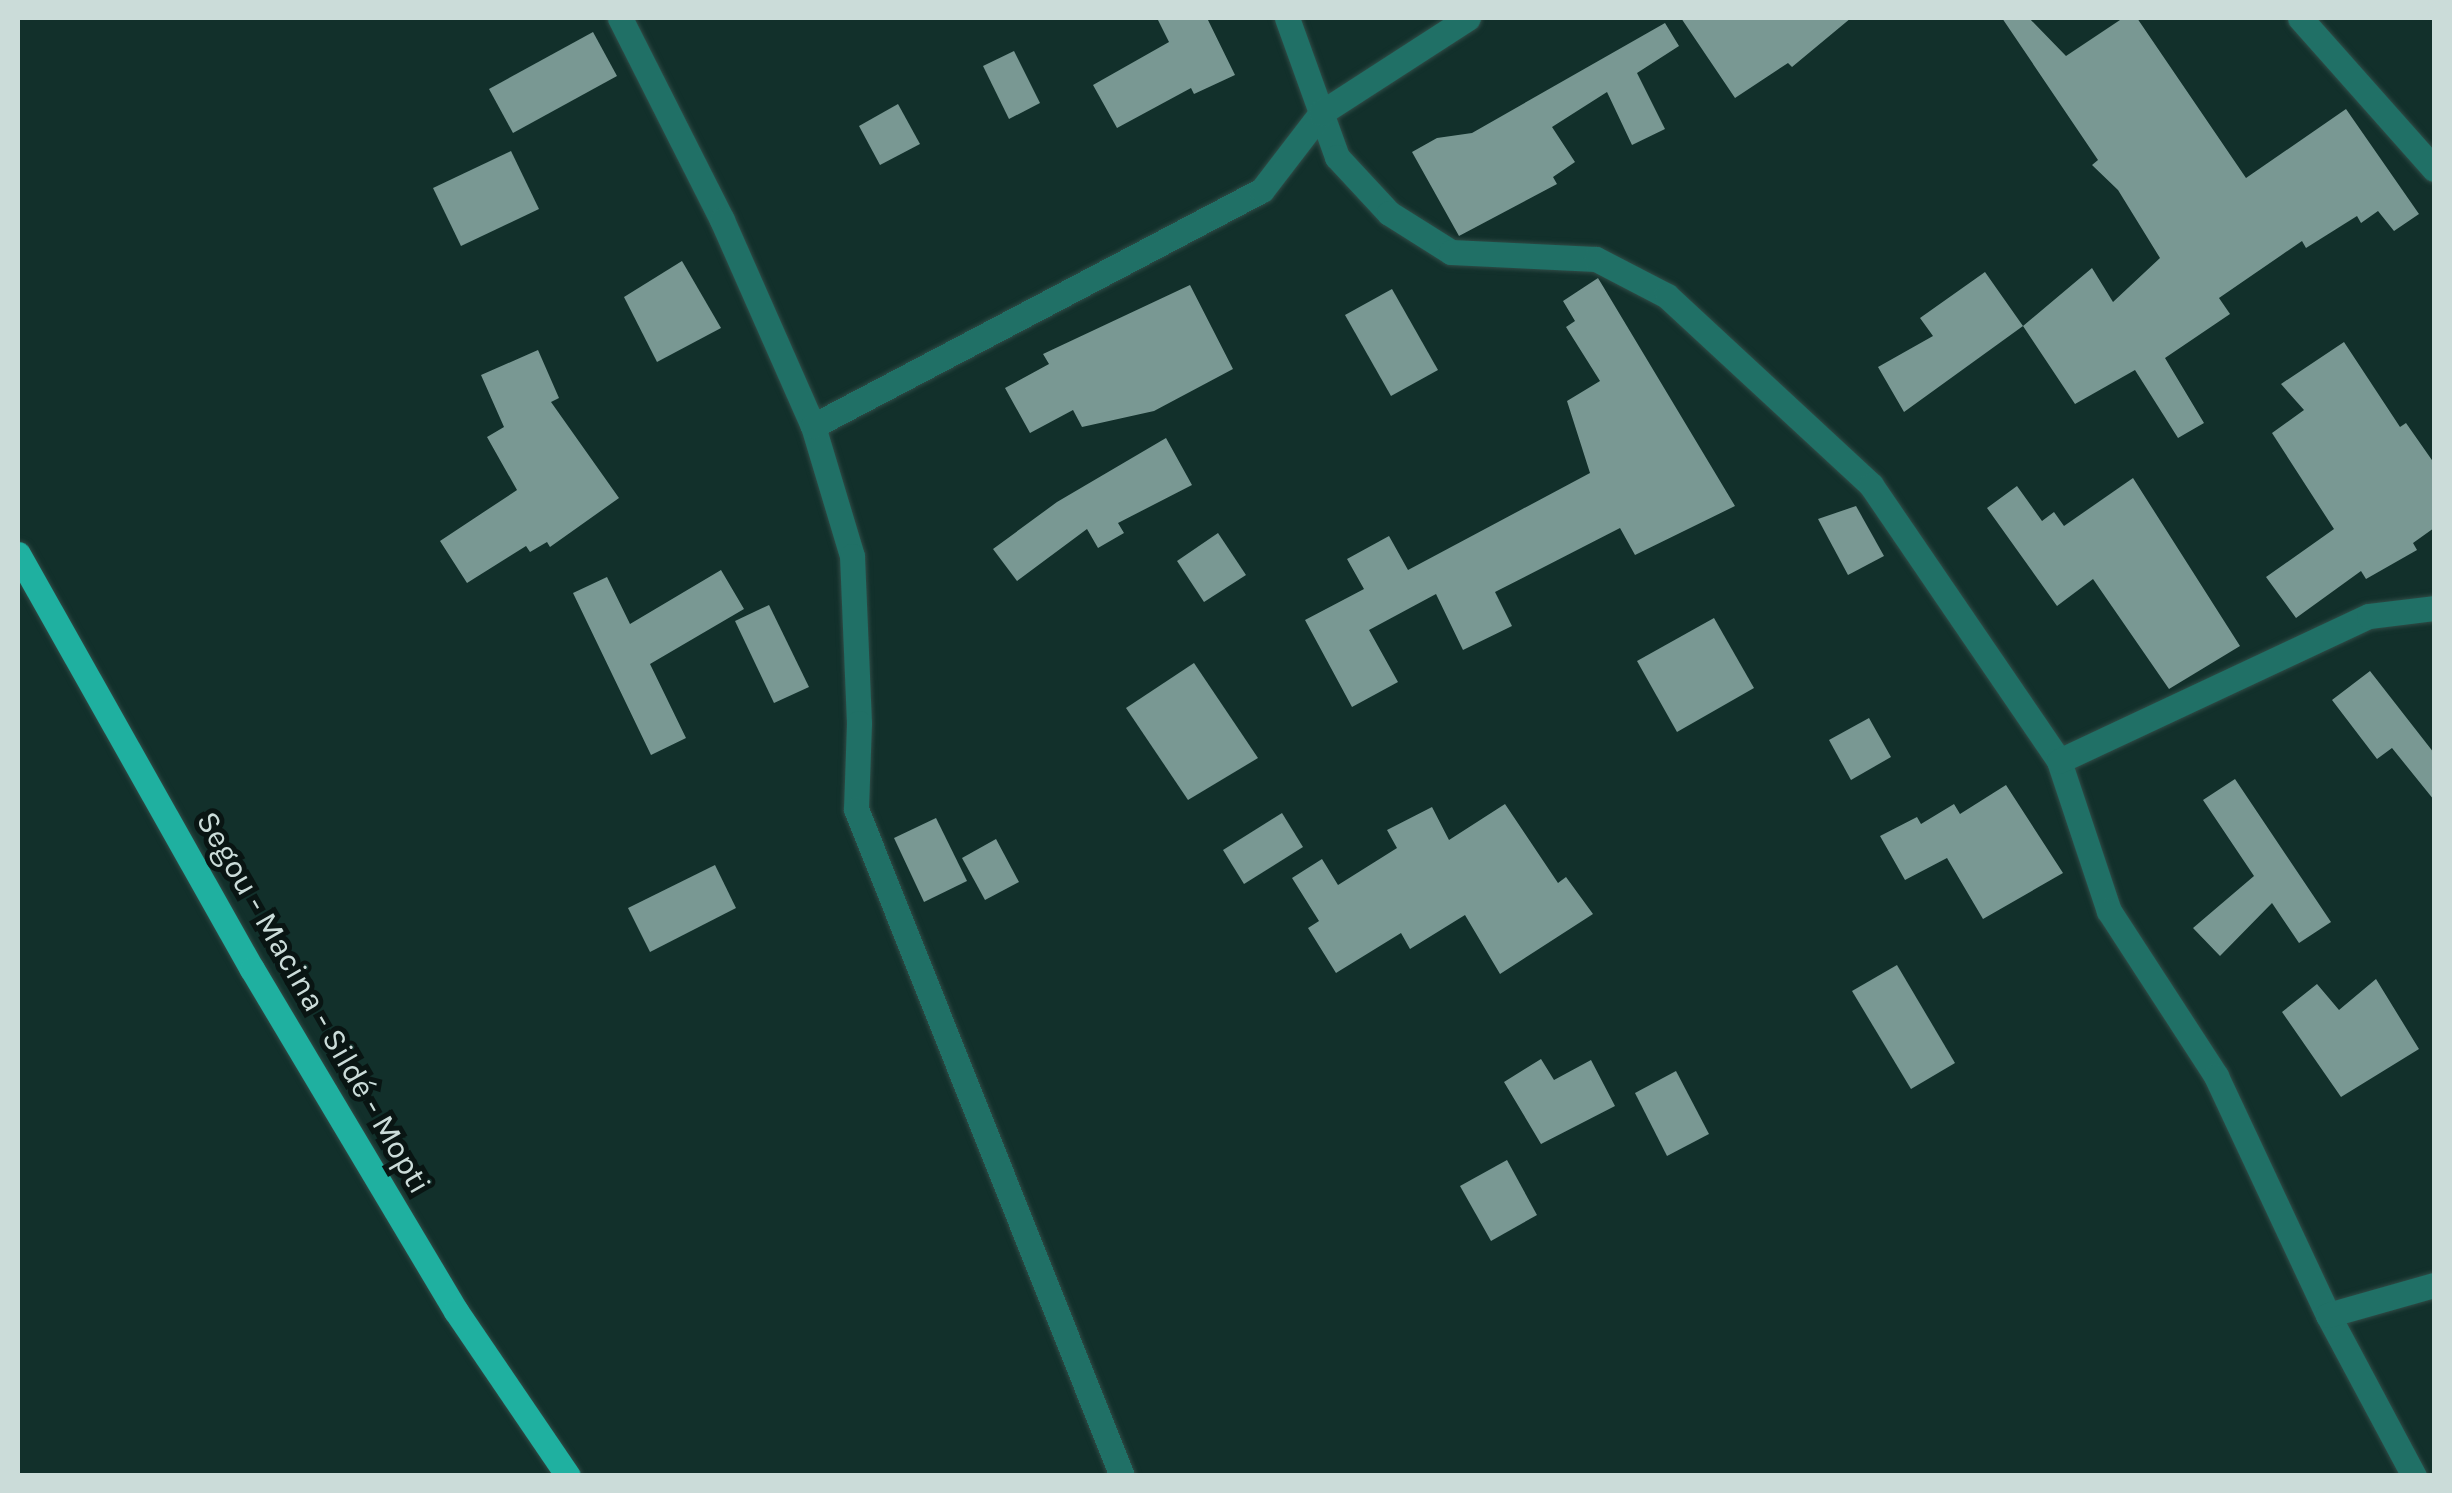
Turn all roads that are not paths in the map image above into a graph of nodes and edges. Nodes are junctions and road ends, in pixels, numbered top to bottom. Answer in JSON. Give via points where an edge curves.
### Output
{"nodes":[{"id":1,"x":620,"y":18,"type":"edge"},
{"id":2,"x":1287,"y":18,"type":"edge"},
{"id":3,"x":1468,"y":18,"type":"edge"},
{"id":4,"x":2300,"y":18,"type":"edge"},
{"id":5,"x":1322,"y":113,"type":"junction"},
{"id":6,"x":2434,"y":170,"type":"edge"},
{"id":7,"x":813,"y":426,"type":"junction"},
{"id":8,"x":18,"y":554,"type":"edge"},
{"id":9,"x":2434,"y":608,"type":"edge"},
{"id":10,"x":2059,"y":762,"type":"junction"},
{"id":11,"x":2434,"y":1284,"type":"edge"},
{"id":12,"x":2328,"y":1315,"type":"junction"},
{"id":13,"x":568,"y":1476,"type":"edge"},
{"id":14,"x":1122,"y":1476,"type":"edge"},
{"id":15,"x":2414,"y":1476,"type":"edge"}],
"edges":[{"from":1,"to":7,"type":"street"},
{"from":2,"to":5,"type":"street"},
{"from":3,"to":5,"type":"street"},
{"from":4,"to":6,"type":"street"},
{"from":5,"to":7,"type":"street","via":[[1262,190]]},
{"from":5,"to":10,"type":"street","via":[[1338,157],[1389,213],[1451,252],[1596,259],[1666,296],[1871,485]]},
{"from":7,"to":14,"type":"street","via":[[852,556],[860,724],[856,809]]},
{"from":8,"to":13,"type":"main road","name":"Segou - Macina - Sildé - Mopti","via":[[303,1055],[456,1311]]},
{"from":9,"to":10,"type":"street","via":[[2369,616]]},
{"from":10,"to":12,"type":"street","via":[[2109,912],[2216,1076]]},
{"from":11,"to":12,"type":"street"},
{"from":12,"to":15,"type":"street"}]}
